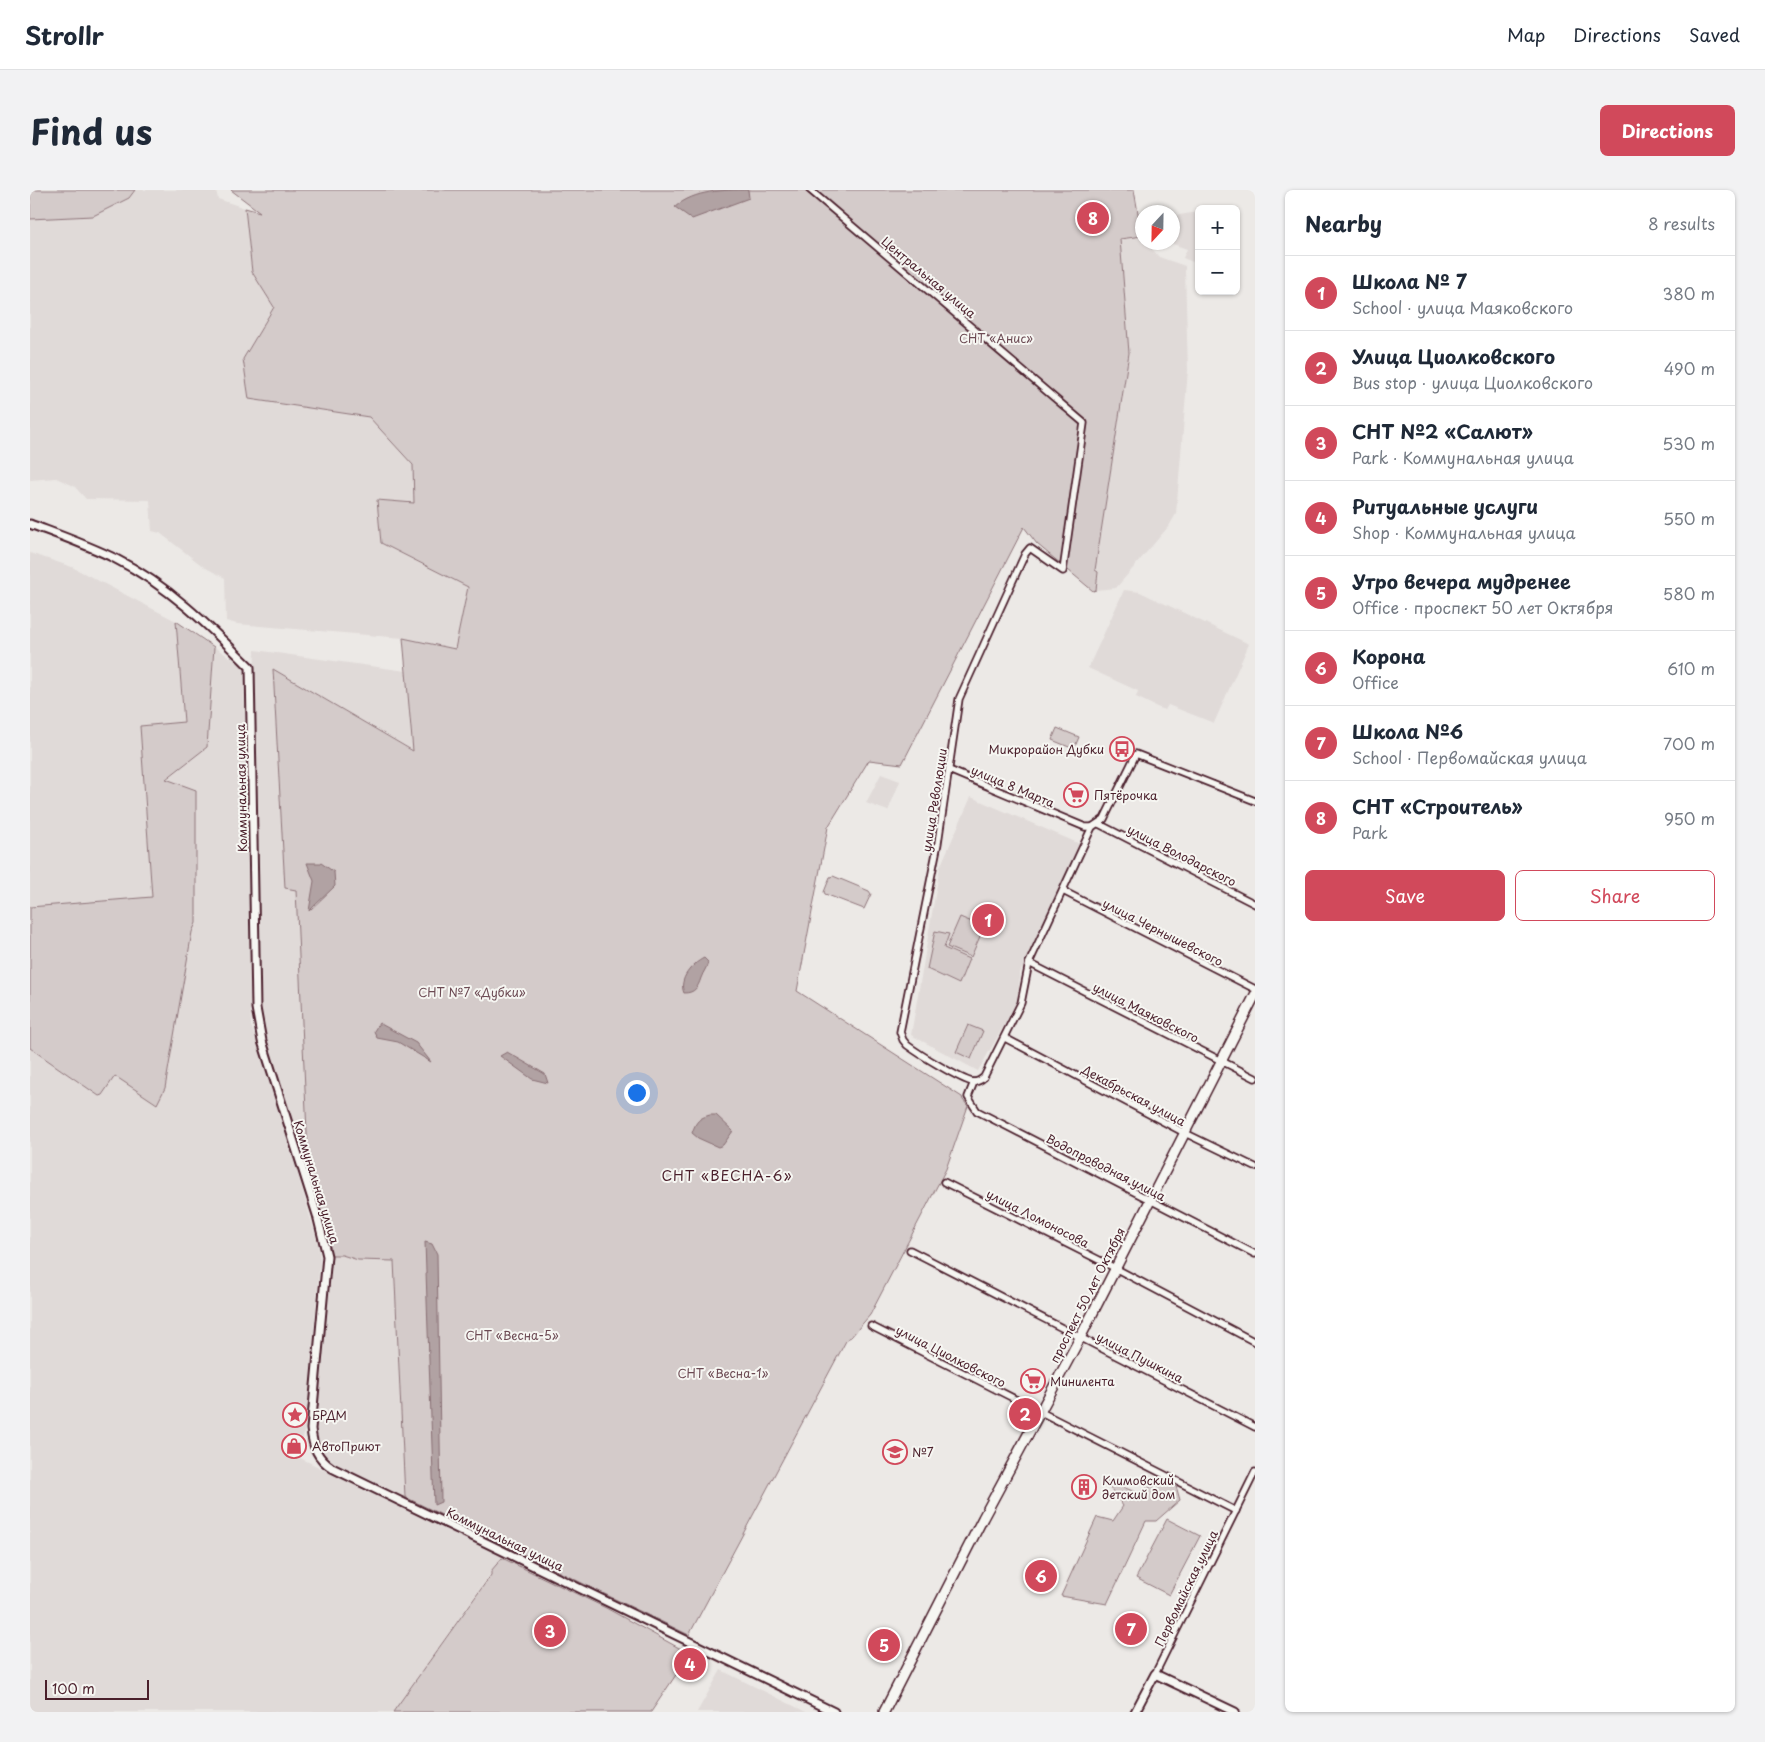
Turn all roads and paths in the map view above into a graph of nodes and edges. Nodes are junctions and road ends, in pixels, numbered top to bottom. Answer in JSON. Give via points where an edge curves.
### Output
{"nodes":[{"id":1,"x":810,"y":190,"type":"edge"},
{"id":2,"x":30,"y":524,"type":"edge"},
{"id":3,"x":1063,"y":566,"type":"joint"},
{"id":4,"x":949,"y":770,"type":"junction"},
{"id":5,"x":1255,"y":801,"type":"edge"},
{"id":6,"x":1099,"y":824,"type":"junction"},
{"id":7,"x":1092,"y":826,"type":"junction"},
{"id":8,"x":1063,"y":891,"type":"junction"},
{"id":9,"x":1255,"y":904,"type":"edge"},
{"id":10,"x":1029,"y":963,"type":"junction"},
{"id":11,"x":1255,"y":990,"type":"edge"},
{"id":12,"x":1255,"y":995,"type":"edge"},
{"id":13,"x":1004,"y":1038,"type":"junction"},
{"id":14,"x":1221,"y":1062,"type":"junction"},
{"id":15,"x":1255,"y":1078,"type":"edge"},
{"id":16,"x":974,"y":1082,"type":"junction"},
{"id":17,"x":1185,"y":1133,"type":"junction"},
{"id":18,"x":1255,"y":1167,"type":"edge"},
{"id":19,"x":944,"y":1182,"type":"dead end"},
{"id":20,"x":1150,"y":1201,"type":"junction"},
{"id":21,"x":910,"y":1250,"type":"dead end"},
{"id":22,"x":1255,"y":1254,"type":"edge"},
{"id":23,"x":1116,"y":1269,"type":"junction"},
{"id":24,"x":871,"y":1326,"type":"dead end"},
{"id":25,"x":1080,"y":1338,"type":"junction"},
{"id":26,"x":1255,"y":1342,"type":"edge"},
{"id":27,"x":1040,"y":1413,"type":"junction"},
{"id":28,"x":1255,"y":1427,"type":"edge"},
{"id":29,"x":1255,"y":1472,"type":"edge"},
{"id":30,"x":1236,"y":1511,"type":"junction"},
{"id":31,"x":1155,"y":1674,"type":"junction"},
{"id":32,"x":834,"y":1712,"type":"edge"},
{"id":33,"x":884,"y":1712,"type":"edge"},
{"id":34,"x":1135,"y":1712,"type":"edge"},
{"id":35,"x":1235,"y":1712,"type":"edge"}],
"edges":[{"from":1,"to":3,"type":"street","name":"Центральная улица","via":[[1084,423]]},
{"from":2,"to":32,"type":"street","name":"Коммунальная улица","via":[[117,559],[151,580],[200,618],[250,667],[256,1008],[262,1041],[327,1256],[311,1429],[317,1454],[332,1468]]},
{"from":3,"to":4,"type":"street","name":"улица Революции","via":[[1063,571],[1030,548],[1025,554],[959,699]]},
{"from":4,"to":7,"type":"street","name":"улица 8 Марта","via":[[1085,827]]},
{"from":4,"to":16,"type":"street","name":"улица Революции","via":[[938,843],[900,1032],[907,1045]]},
{"from":5,"to":6,"type":"street","via":[[1136,754]]},
{"from":6,"to":7,"type":"street"},
{"from":6,"to":9,"type":"street","name":"улица Володарского"},
{"from":7,"to":8,"type":"street"},
{"from":8,"to":10,"type":"street"},
{"from":8,"to":11,"type":"street","name":"улица Чернышевского"},
{"from":10,"to":13,"type":"street","via":[[1021,1003]]},
{"from":10,"to":14,"type":"street","name":"улица Маяковского"},
{"from":12,"to":14,"type":"main road","name":"проспект 50 лет Октября"},
{"from":13,"to":16,"type":"street","via":[[984,1077]]},
{"from":13,"to":17,"type":"street","name":"Декабрьская улица"},
{"from":14,"to":15,"type":"street","name":"улица Маяковского"},
{"from":14,"to":17,"type":"main road","name":"проспект 50 лет Октября"},
{"from":16,"to":20,"type":"street","name":"Водопроводная улица","via":[[968,1097],[977,1111]]},
{"from":17,"to":18,"type":"street","name":"Декабрьская улица"},
{"from":17,"to":20,"type":"main road","name":"проспект 50 лет Октября"},
{"from":19,"to":23,"type":"street","name":"улица Ломоносова"},
{"from":20,"to":22,"type":"street","name":"Водопроводная улица"},
{"from":20,"to":23,"type":"main road","name":"проспект 50 лет Октября"},
{"from":21,"to":25,"type":"street","name":"улица Пушкина"},
{"from":23,"to":25,"type":"main road","name":"проспект 50 лет Октября"},
{"from":23,"to":26,"type":"street","name":"улица Ломоносова"},
{"from":24,"to":27,"type":"street","name":"улица Циолковского"},
{"from":25,"to":27,"type":"main road","name":"проспект 50 лет Октября"},
{"from":25,"to":28,"type":"street","name":"улица Пушкина"},
{"from":27,"to":30,"type":"street","name":"улица Циолковского"},
{"from":27,"to":33,"type":"main road","name":"проспект 50 лет Октября"},
{"from":29,"to":30,"type":"street","name":"Первомайская улица"},
{"from":30,"to":31,"type":"street","name":"Первомайская улица"},
{"from":31,"to":34,"type":"street","name":"Первомайская улица"},
{"from":31,"to":35,"type":"street"}]}
